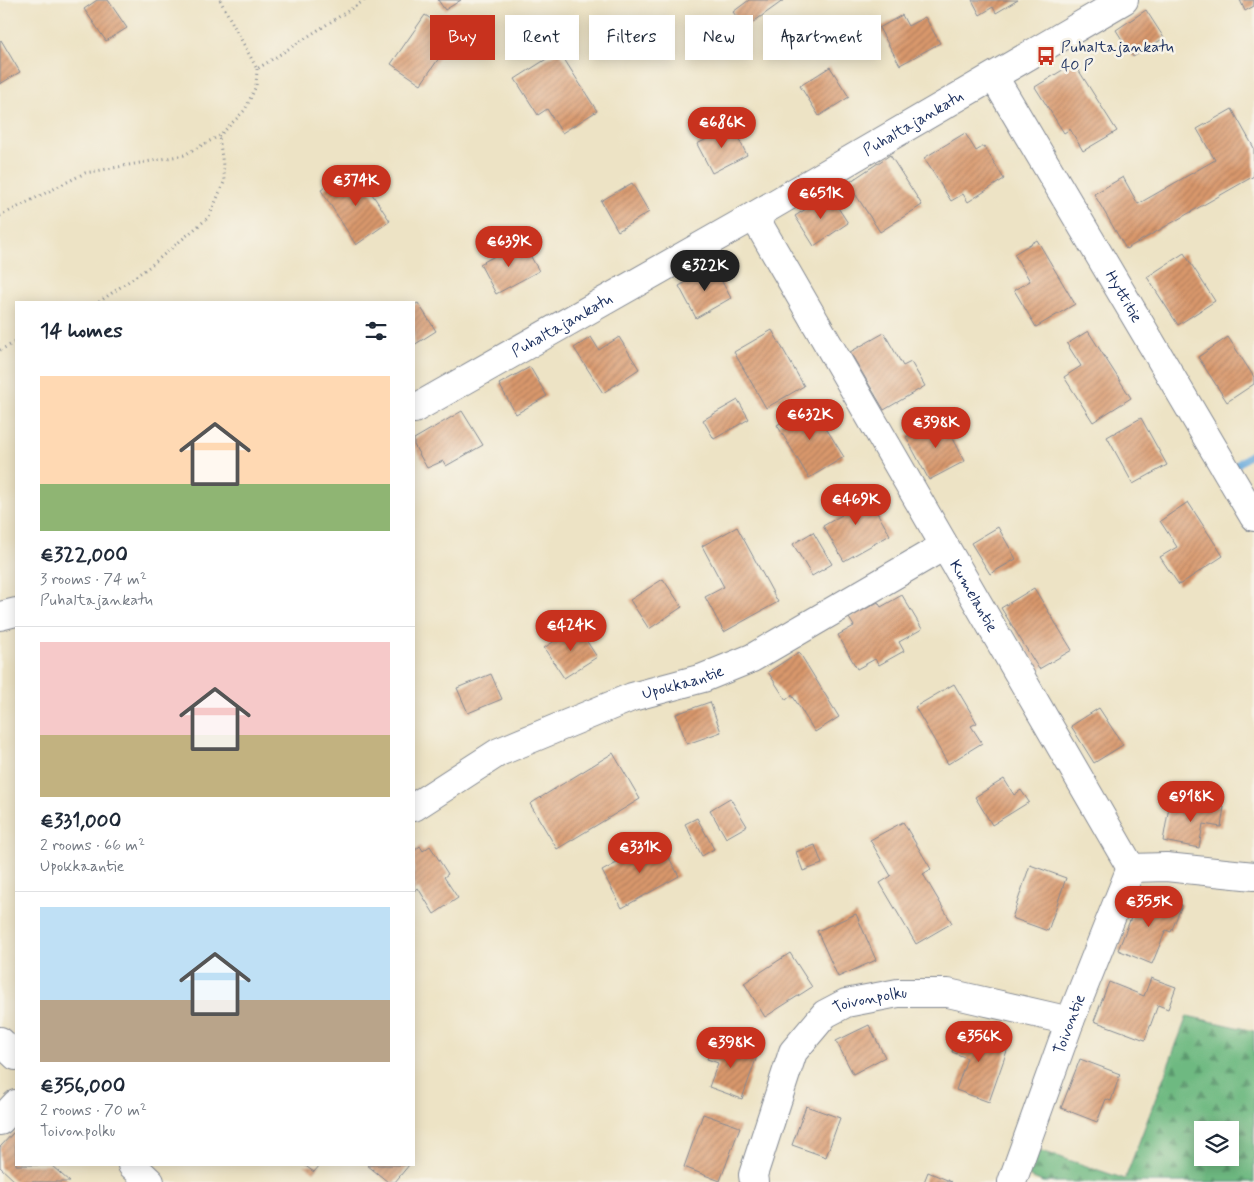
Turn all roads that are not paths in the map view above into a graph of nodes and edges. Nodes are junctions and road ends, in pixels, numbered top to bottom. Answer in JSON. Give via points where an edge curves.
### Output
{"nodes":[{"id":1,"x":1124,"y":0,"type":"edge"},
{"id":2,"x":994,"y":76,"type":"junction"},
{"id":3,"x":754,"y":216,"type":"junction"},
{"id":4,"x":415,"y":408,"type":"edge"},
{"id":5,"x":1254,"y":517,"type":"edge"},
{"id":6,"x":944,"y":546,"type":"junction"},
{"id":7,"x":15,"y":612,"type":"edge"},
{"id":8,"x":0,"y":616,"type":"edge"},
{"id":9,"x":415,"y":806,"type":"edge"},
{"id":10,"x":1131,"y":868,"type":"junction"},
{"id":11,"x":1254,"y":876,"type":"edge"},
{"id":12,"x":1070,"y":1021,"type":"junction"},
{"id":13,"x":0,"y":1041,"type":"edge"},
{"id":14,"x":15,"y":1055,"type":"edge"},
{"id":15,"x":15,"y":1105,"type":"edge"},
{"id":16,"x":0,"y":1120,"type":"edge"},
{"id":17,"x":133,"y":1166,"type":"edge"},
{"id":18,"x":150,"y":1182,"type":"edge"},
{"id":19,"x":754,"y":1182,"type":"edge"},
{"id":20,"x":1012,"y":1182,"type":"edge"}],
"edges":[{"from":1,"to":2,"type":"street","name":"Puhaltajankatu"},
{"from":2,"to":3,"type":"street","name":"Puhaltajankatu"},
{"from":2,"to":5,"type":"street","name":"Hyttitie"},
{"from":3,"to":4,"type":"street","name":"Puhaltajankatu"},
{"from":3,"to":6,"type":"street","name":"Kumelantie"},
{"from":6,"to":9,"type":"street","name":"Upokkaantie","via":[[752,658],[703,678],[632,698],[499,752]]},
{"from":6,"to":10,"type":"street","name":"Kumelantie"},
{"from":7,"to":8,"type":"street"},
{"from":10,"to":11,"type":"street","via":[[1166,867]]},
{"from":10,"to":12,"type":"street","name":"Toivontie"},
{"from":12,"to":19,"type":"street","name":"Toivonpolku","via":[[948,993],[898,993],[846,1002],[825,1014],[793,1052],[753,1175]]},
{"from":12,"to":20,"type":"street","name":"Toivontie"},
{"from":13,"to":14,"type":"street"},
{"from":15,"to":16,"type":"street"},
{"from":17,"to":18,"type":"street"}]}
